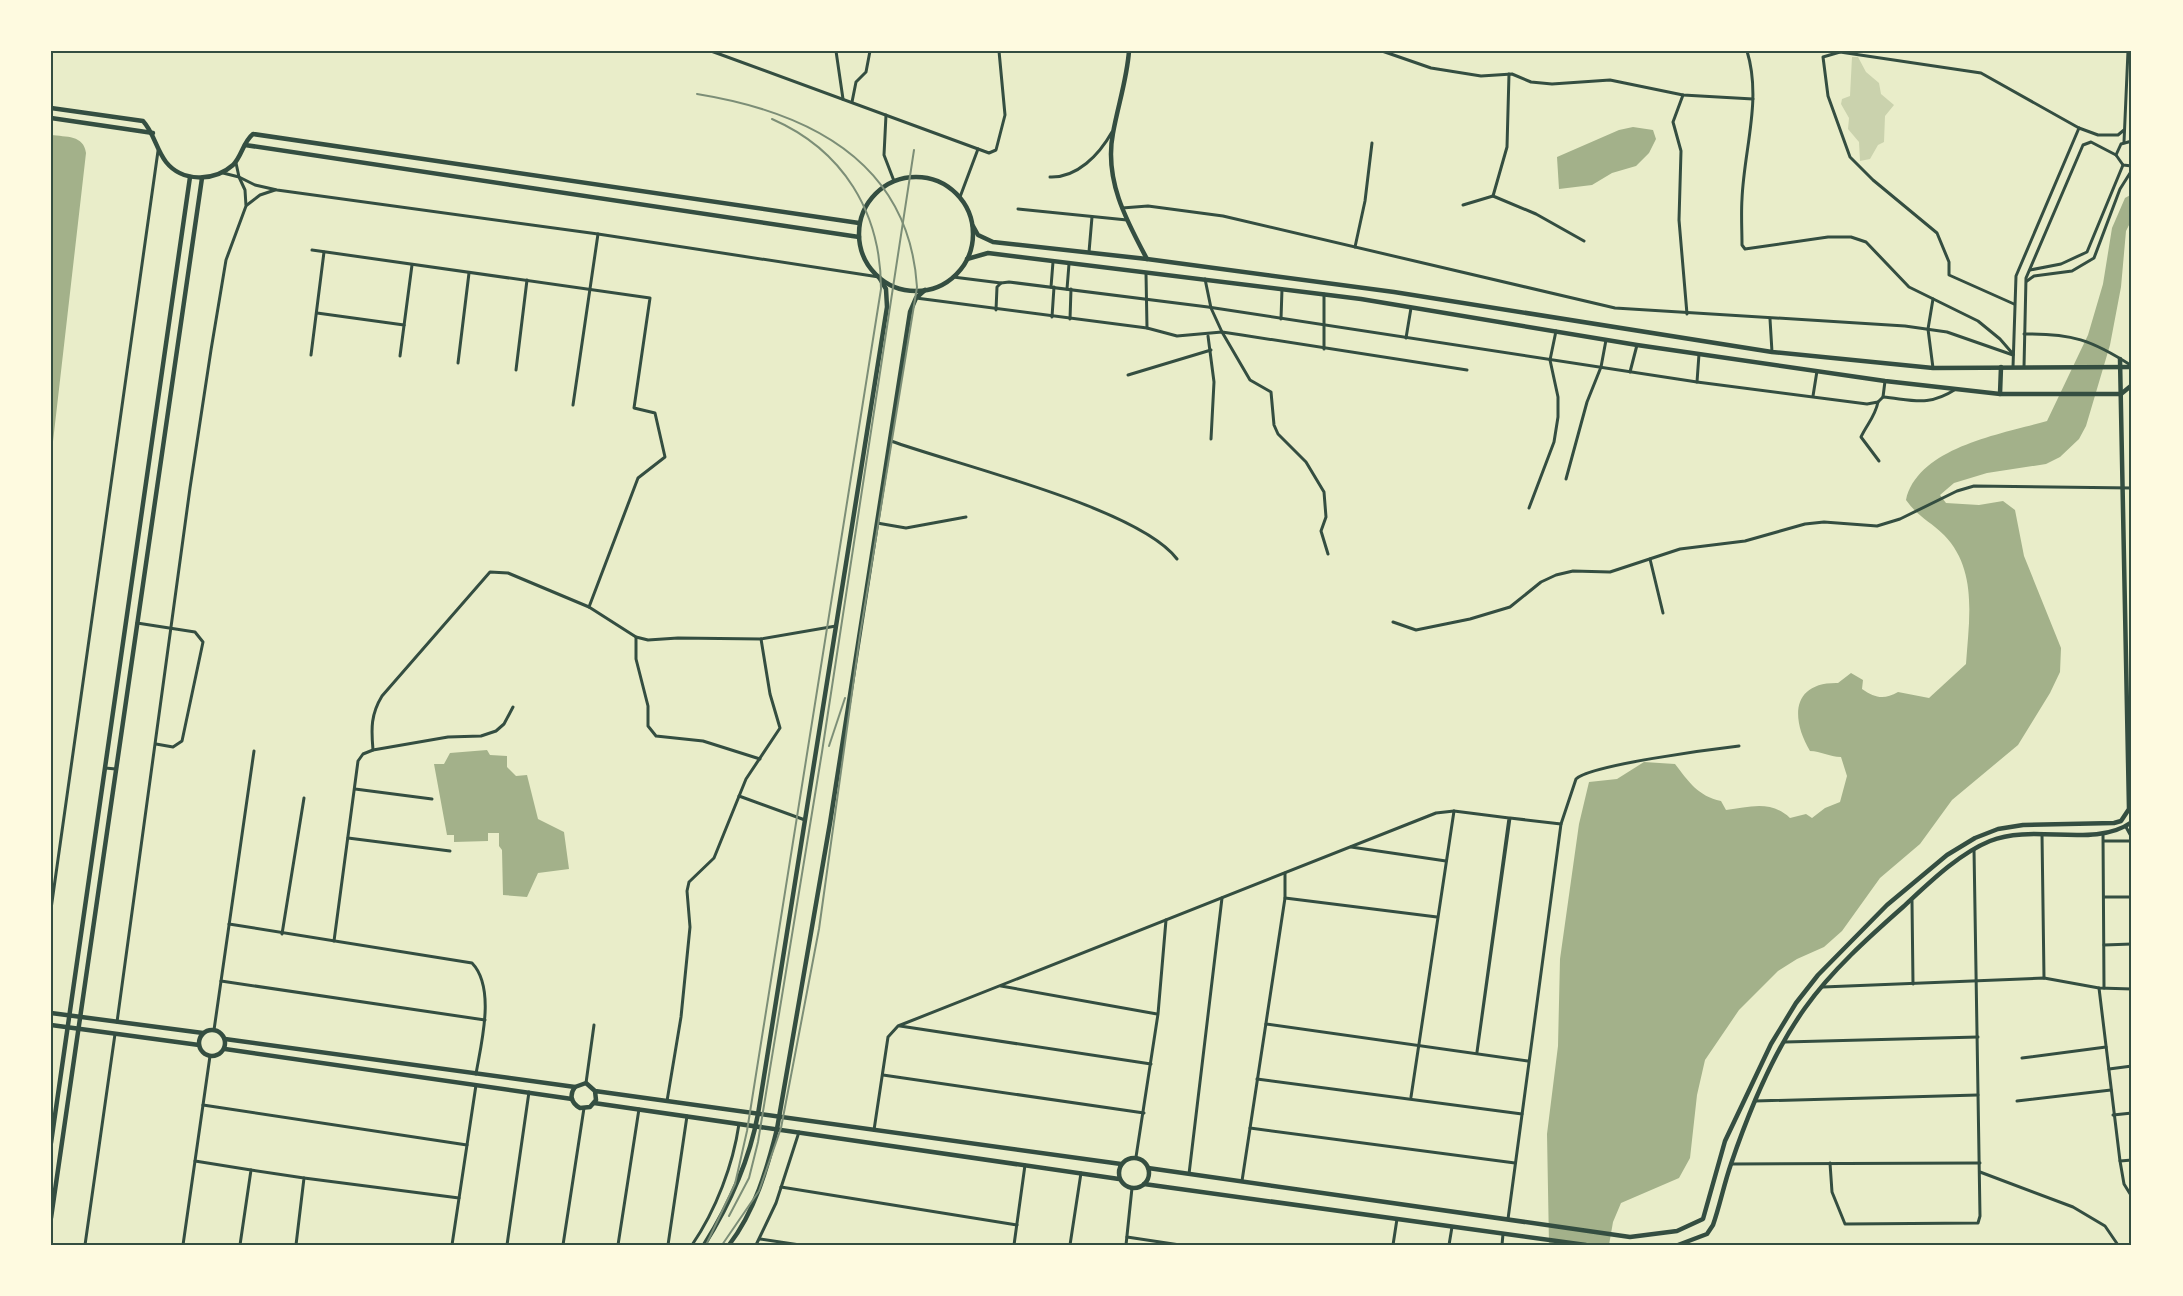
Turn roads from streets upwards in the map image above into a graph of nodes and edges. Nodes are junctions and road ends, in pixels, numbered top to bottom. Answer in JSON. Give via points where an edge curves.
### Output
{"nodes":[{"id":1,"x":711,"y":51,"type":"edge"},
{"id":2,"x":836,"y":51,"type":"edge"},
{"id":3,"x":870,"y":51,"type":"edge"},
{"id":4,"x":999,"y":51,"type":"edge"},
{"id":5,"x":1129,"y":51,"type":"edge"},
{"id":6,"x":1382,"y":51,"type":"edge"},
{"id":7,"x":1747,"y":51,"type":"edge"},
{"id":8,"x":1877,"y":51,"type":"edge"},
{"id":9,"x":2127,"y":51,"type":"edge"},
{"id":10,"x":1840,"y":52,"type":"edge"},
{"id":11,"x":1876,"y":57,"type":"junction"},
{"id":12,"x":1509,"y":75,"type":"junction"},
{"id":13,"x":1683,"y":95,"type":"junction"},
{"id":14,"x":843,"y":99,"type":"junction"},
{"id":15,"x":1753,"y":99,"type":"junction"},
{"id":16,"x":852,"y":102,"type":"junction"},
{"id":17,"x":51,"y":108,"type":"edge"},
{"id":18,"x":886,"y":115,"type":"junction"},
{"id":19,"x":51,"y":118,"type":"edge"},
{"id":20,"x":2079,"y":128,"type":"junction"},
{"id":21,"x":2124,"y":130,"type":"junction"},
{"id":22,"x":1113,"y":131,"type":"junction"},
{"id":23,"x":153,"y":133,"type":"junction"},
{"id":24,"x":2132,"y":141,"type":"edge"},
{"id":25,"x":2124,"y":142,"type":"junction"},
{"id":26,"x":1372,"y":143,"type":"dead end"},
{"id":27,"x":245,"y":145,"type":"junction"},
{"id":28,"x":159,"y":147,"type":"junction"},
{"id":29,"x":978,"y":149,"type":"junction"},
{"id":30,"x":2116,"y":155,"type":"junction"},
{"id":31,"x":236,"y":161,"type":"junction"},
{"id":32,"x":2123,"y":165,"type":"junction"},
{"id":33,"x":2132,"y":165,"type":"edge"},
{"id":34,"x":2132,"y":170,"type":"edge"},
{"id":35,"x":220,"y":173,"type":"junction"},
{"id":36,"x":190,"y":177,"type":"junction"},
{"id":37,"x":239,"y":177,"type":"junction"},
{"id":38,"x":1050,"y":177,"type":"dead end"},
{"id":39,"x":202,"y":178,"type":"junction"},
{"id":40,"x":894,"y":181,"type":"junction"},
{"id":41,"x":188,"y":189,"type":"junction"},
{"id":42,"x":277,"y":190,"type":"junction"},
{"id":43,"x":200,"y":191,"type":"junction"},
{"id":44,"x":1493,"y":196,"type":"junction"},
{"id":45,"x":960,"y":197,"type":"junction"},
{"id":46,"x":1463,"y":205,"type":"dead end"},
{"id":47,"x":246,"y":206,"type":"junction"},
{"id":48,"x":1122,"y":208,"type":"junction"},
{"id":49,"x":1018,"y":209,"type":"dead end"},
{"id":50,"x":1092,"y":217,"type":"junction"},
{"id":51,"x":1126,"y":220,"type":"junction"},
{"id":52,"x":859,"y":223,"type":"junction"},
{"id":53,"x":973,"y":226,"type":"junction"},
{"id":54,"x":598,"y":234,"type":"junction"},
{"id":55,"x":859,"y":237,"type":"junction"},
{"id":56,"x":1584,"y":241,"type":"dead end"},
{"id":57,"x":1355,"y":247,"type":"junction"},
{"id":58,"x":312,"y":250,"type":"dead end"},
{"id":59,"x":324,"y":252,"type":"junction"},
{"id":60,"x":1089,"y":254,"type":"junction"},
{"id":61,"x":967,"y":259,"type":"junction"},
{"id":62,"x":1147,"y":259,"type":"junction"},
{"id":63,"x":1053,"y":262,"type":"junction"},
{"id":64,"x":1069,"y":264,"type":"junction"},
{"id":65,"x":412,"y":265,"type":"junction"},
{"id":66,"x":1205,"y":267,"type":"junction"},
{"id":67,"x":2030,"y":270,"type":"junction"},
{"id":68,"x":1146,"y":272,"type":"junction"},
{"id":69,"x":469,"y":273,"type":"junction"},
{"id":70,"x":953,"y":277,"type":"junction"},
{"id":71,"x":879,"y":278,"type":"junction"},
{"id":72,"x":1205,"y":279,"type":"junction"},
{"id":73,"x":526,"y":280,"type":"junction"},
{"id":74,"x":2026,"y":281,"type":"junction"},
{"id":75,"x":1001,"y":283,"type":"junction"},
{"id":76,"x":1053,"y":287,"type":"junction"},
{"id":77,"x":1069,"y":289,"type":"junction"},
{"id":78,"x":1282,"y":289,"type":"junction"},
{"id":79,"x":590,"y":290,"type":"junction"},
{"id":80,"x":925,"y":290,"type":"junction"},
{"id":81,"x":1323,"y":294,"type":"junction"},
{"id":82,"x":916,"y":298,"type":"junction"},
{"id":83,"x":1146,"y":299,"type":"junction"},
{"id":84,"x":1933,"y":299,"type":"junction"},
{"id":85,"x":2014,"y":304,"type":"junction"},
{"id":86,"x":1411,"y":307,"type":"junction"},
{"id":87,"x":1211,"y":308,"type":"junction"},
{"id":88,"x":996,"y":310,"type":"junction"},
{"id":89,"x":317,"y":313,"type":"junction"},
{"id":90,"x":1687,"y":314,"type":"junction"},
{"id":91,"x":1052,"y":317,"type":"junction"},
{"id":92,"x":1070,"y":319,"type":"junction"},
{"id":93,"x":1281,"y":319,"type":"junction"},
{"id":94,"x":1770,"y":319,"type":"junction"},
{"id":95,"x":404,"y":325,"type":"junction"},
{"id":96,"x":1323,"y":326,"type":"junction"},
{"id":97,"x":1147,"y":328,"type":"junction"},
{"id":98,"x":1928,"y":329,"type":"junction"},
{"id":99,"x":1556,"y":331,"type":"junction"},
{"id":100,"x":1222,"y":332,"type":"junction"},
{"id":101,"x":2024,"y":334,"type":"junction"},
{"id":102,"x":1208,"y":336,"type":"junction"},
{"id":103,"x":1406,"y":338,"type":"junction"},
{"id":104,"x":1606,"y":340,"type":"junction"},
{"id":105,"x":1637,"y":345,"type":"junction"},
{"id":106,"x":1324,"y":349,"type":"junction"},
{"id":107,"x":1211,"y":350,"type":"junction"},
{"id":108,"x":1772,"y":352,"type":"junction"},
{"id":109,"x":1699,"y":354,"type":"junction"},
{"id":110,"x":311,"y":355,"type":"dead end"},
{"id":111,"x":2013,"y":355,"type":"junction"},
{"id":112,"x":400,"y":356,"type":"dead end"},
{"id":113,"x":2120,"y":359,"type":"junction"},
{"id":114,"x":1550,"y":360,"type":"junction"},
{"id":115,"x":458,"y":363,"type":"dead end"},
{"id":116,"x":1601,"y":367,"type":"junction"},
{"id":117,"x":2001,"y":367,"type":"junction"},
{"id":118,"x":2013,"y":367,"type":"junction"},
{"id":119,"x":2024,"y":367,"type":"junction"},
{"id":120,"x":2121,"y":367,"type":"junction"},
{"id":121,"x":2132,"y":367,"type":"edge"},
{"id":122,"x":1933,"y":368,"type":"junction"},
{"id":123,"x":516,"y":370,"type":"dead end"},
{"id":124,"x":1467,"y":370,"type":"dead end"},
{"id":125,"x":1817,"y":371,"type":"junction"},
{"id":126,"x":1630,"y":372,"type":"junction"},
{"id":127,"x":1128,"y":375,"type":"dead end"},
{"id":128,"x":1886,"y":381,"type":"junction"},
{"id":129,"x":1697,"y":382,"type":"junction"},
{"id":130,"x":2132,"y":386,"type":"edge"},
{"id":131,"x":1958,"y":387,"type":"junction"},
{"id":132,"x":2000,"y":394,"type":"junction"},
{"id":133,"x":2121,"y":394,"type":"junction"},
{"id":134,"x":1813,"y":396,"type":"junction"},
{"id":135,"x":1883,"y":397,"type":"junction"},
{"id":136,"x":1878,"y":402,"type":"junction"},
{"id":137,"x":573,"y":405,"type":"dead end"},
{"id":138,"x":1211,"y":439,"type":"dead end"},
{"id":139,"x":889,"y":441,"type":"junction"},
{"id":140,"x":1879,"y":461,"type":"dead end"},
{"id":141,"x":1566,"y":479,"type":"dead end"},
{"id":142,"x":2122,"y":488,"type":"junction"},
{"id":143,"x":2132,"y":488,"type":"edge"},
{"id":144,"x":1529,"y":508,"type":"dead end"},
{"id":145,"x":966,"y":517,"type":"dead end"},
{"id":146,"x":877,"y":524,"type":"junction"},
{"id":147,"x":1328,"y":554,"type":"dead end"},
{"id":148,"x":1177,"y":559,"type":"dead end"},
{"id":149,"x":1650,"y":559,"type":"junction"},
{"id":150,"x":589,"y":607,"type":"junction"},
{"id":151,"x":1663,"y":613,"type":"dead end"},
{"id":152,"x":1393,"y":622,"type":"dead end"},
{"id":153,"x":137,"y":623,"type":"junction"},
{"id":154,"x":836,"y":626,"type":"junction"},
{"id":155,"x":171,"y":628,"type":"junction"},
{"id":156,"x":636,"y":637,"type":"junction"},
{"id":157,"x":761,"y":639,"type":"junction"},
{"id":158,"x":513,"y":707,"type":"dead end"},
{"id":159,"x":2129,"y":709,"type":"edge"},
{"id":160,"x":155,"y":744,"type":"junction"},
{"id":161,"x":1739,"y":746,"type":"dead end"},
{"id":162,"x":373,"y":750,"type":"junction"},
{"id":163,"x":254,"y":752,"type":"dead end"},
{"id":164,"x":760,"y":759,"type":"junction"},
{"id":165,"x":105,"y":768,"type":"junction"},
{"id":166,"x":116,"y":769,"type":"junction"},
{"id":167,"x":354,"y":789,"type":"junction"},
{"id":168,"x":739,"y":796,"type":"junction"},
{"id":169,"x":304,"y":798,"type":"dead end"},
{"id":170,"x":432,"y":799,"type":"dead end"},
{"id":171,"x":1454,"y":811,"type":"junction"},
{"id":172,"x":2126,"y":816,"type":"junction"},
{"id":173,"x":805,"y":820,"type":"junction"},
{"id":174,"x":2132,"y":821,"type":"edge"},
{"id":175,"x":1561,"y":824,"type":"junction"},
{"id":176,"x":2126,"y":827,"type":"junction"},
{"id":177,"x":2042,"y":832,"type":"junction"},
{"id":178,"x":2103,"y":834,"type":"junction"},
{"id":179,"x":348,"y":838,"type":"junction"},
{"id":180,"x":2132,"y":839,"type":"edge"},
{"id":181,"x":2103,"y":842,"type":"junction"},
{"id":182,"x":1350,"y":847,"type":"junction"},
{"id":183,"x":1974,"y":849,"type":"junction"},
{"id":184,"x":450,"y":851,"type":"dead end"},
{"id":185,"x":1446,"y":861,"type":"junction"},
{"id":186,"x":1285,"y":873,"type":"junction"},
{"id":187,"x":2103,"y":897,"type":"junction"},
{"id":188,"x":2132,"y":897,"type":"edge"},
{"id":189,"x":1222,"y":898,"type":"junction"},
{"id":190,"x":1285,"y":898,"type":"junction"},
{"id":191,"x":1911,"y":899,"type":"junction"},
{"id":192,"x":51,"y":909,"type":"edge"},
{"id":193,"x":1437,"y":917,"type":"junction"},
{"id":194,"x":1166,"y":920,"type":"junction"},
{"id":195,"x":229,"y":924,"type":"junction"},
{"id":196,"x":282,"y":934,"type":"junction"},
{"id":197,"x":334,"y":941,"type":"junction"},
{"id":198,"x":2103,"y":945,"type":"junction"},
{"id":199,"x":2132,"y":945,"type":"edge"},
{"id":200,"x":2044,"y":978,"type":"junction"},
{"id":201,"x":221,"y":981,"type":"junction"},
{"id":202,"x":1978,"y":981,"type":"junction"},
{"id":203,"x":1913,"y":985,"type":"junction"},
{"id":204,"x":1000,"y":986,"type":"junction"},
{"id":205,"x":1823,"y":987,"type":"junction"},
{"id":206,"x":2102,"y":988,"type":"junction"},
{"id":207,"x":2132,"y":989,"type":"edge"},
{"id":208,"x":1485,"y":993,"type":"junction"},
{"id":209,"x":51,"y":1013,"type":"edge"},
{"id":210,"x":1158,"y":1014,"type":"junction"},
{"id":211,"x":69,"y":1015,"type":"junction"},
{"id":212,"x":79,"y":1017,"type":"junction"},
{"id":213,"x":485,"y":1020,"type":"junction"},
{"id":214,"x":117,"y":1022,"type":"junction"},
{"id":215,"x":1266,"y":1024,"type":"junction"},
{"id":216,"x":51,"y":1025,"type":"edge"},
{"id":217,"x":594,"y":1025,"type":"dead end"},
{"id":218,"x":898,"y":1026,"type":"junction"},
{"id":219,"x":67,"y":1027,"type":"junction"},
{"id":220,"x":78,"y":1029,"type":"junction"},
{"id":221,"x":214,"y":1030,"type":"junction"},
{"id":222,"x":115,"y":1034,"type":"junction"},
{"id":223,"x":203,"y":1034,"type":"junction"},
{"id":224,"x":1978,"y":1037,"type":"junction"},
{"id":225,"x":225,"y":1039,"type":"junction"},
{"id":226,"x":1785,"y":1042,"type":"junction"},
{"id":227,"x":199,"y":1045,"type":"junction"},
{"id":228,"x":1418,"y":1045,"type":"junction"},
{"id":229,"x":2106,"y":1047,"type":"junction"},
{"id":230,"x":225,"y":1048,"type":"junction"},
{"id":231,"x":1477,"y":1052,"type":"junction"},
{"id":232,"x":210,"y":1056,"type":"junction"},
{"id":233,"x":2022,"y":1058,"type":"dead end"},
{"id":234,"x":1529,"y":1061,"type":"junction"},
{"id":235,"x":1151,"y":1064,"type":"junction"},
{"id":236,"x":2132,"y":1066,"type":"edge"},
{"id":237,"x":2109,"y":1069,"type":"junction"},
{"id":238,"x":476,"y":1074,"type":"junction"},
{"id":239,"x":883,"y":1075,"type":"junction"},
{"id":240,"x":1257,"y":1079,"type":"junction"},
{"id":241,"x":586,"y":1083,"type":"junction"},
{"id":242,"x":476,"y":1085,"type":"junction"},
{"id":243,"x":574,"y":1087,"type":"junction"},
{"id":244,"x":2110,"y":1090,"type":"junction"},
{"id":245,"x":595,"y":1091,"type":"junction"},
{"id":246,"x":529,"y":1092,"type":"junction"},
{"id":247,"x":1979,"y":1095,"type":"junction"},
{"id":248,"x":1411,"y":1097,"type":"junction"},
{"id":249,"x":572,"y":1099,"type":"junction"},
{"id":250,"x":667,"y":1101,"type":"junction"},
{"id":251,"x":1755,"y":1101,"type":"junction"},
{"id":252,"x":2017,"y":1101,"type":"dead end"},
{"id":253,"x":594,"y":1103,"type":"junction"},
{"id":254,"x":203,"y":1105,"type":"junction"},
{"id":255,"x":584,"y":1108,"type":"junction"},
{"id":256,"x":639,"y":1109,"type":"junction"},
{"id":257,"x":741,"y":1112,"type":"junction"},
{"id":258,"x":1144,"y":1113,"type":"junction"},
{"id":259,"x":2132,"y":1113,"type":"edge"},
{"id":260,"x":758,"y":1114,"type":"junction"},
{"id":261,"x":1522,"y":1114,"type":"junction"},
{"id":262,"x":2114,"y":1115,"type":"junction"},
{"id":263,"x":687,"y":1116,"type":"junction"},
{"id":264,"x":779,"y":1117,"type":"junction"},
{"id":265,"x":740,"y":1124,"type":"junction"},
{"id":266,"x":756,"y":1126,"type":"junction"},
{"id":267,"x":1250,"y":1128,"type":"junction"},
{"id":268,"x":777,"y":1129,"type":"junction"},
{"id":269,"x":873,"y":1130,"type":"junction"},
{"id":270,"x":799,"y":1132,"type":"junction"},
{"id":271,"x":51,"y":1143,"type":"edge"},
{"id":272,"x":467,"y":1145,"type":"junction"},
{"id":273,"x":1136,"y":1157,"type":"junction"},
{"id":274,"x":2132,"y":1160,"type":"edge"},
{"id":275,"x":195,"y":1161,"type":"junction"},
{"id":276,"x":2120,"y":1161,"type":"junction"},
{"id":277,"x":1515,"y":1163,"type":"junction"},
{"id":278,"x":1830,"y":1163,"type":"junction"},
{"id":279,"x":1980,"y":1163,"type":"junction"},
{"id":280,"x":1121,"y":1164,"type":"junction"},
{"id":281,"x":1731,"y":1164,"type":"junction"},
{"id":282,"x":1025,"y":1166,"type":"junction"},
{"id":283,"x":1148,"y":1168,"type":"junction"},
{"id":284,"x":251,"y":1170,"type":"junction"},
{"id":285,"x":1980,"y":1172,"type":"junction"},
{"id":286,"x":1081,"y":1173,"type":"junction"},
{"id":287,"x":1189,"y":1174,"type":"junction"},
{"id":288,"x":304,"y":1178,"type":"junction"},
{"id":289,"x":1119,"y":1179,"type":"junction"},
{"id":290,"x":1242,"y":1181,"type":"junction"},
{"id":291,"x":1144,"y":1184,"type":"junction"},
{"id":292,"x":781,"y":1187,"type":"junction"},
{"id":293,"x":1132,"y":1188,"type":"junction"},
{"id":294,"x":2132,"y":1197,"type":"edge"},
{"id":295,"x":459,"y":1198,"type":"junction"},
{"id":296,"x":51,"y":1218,"type":"edge"},
{"id":297,"x":1397,"y":1219,"type":"junction"},
{"id":298,"x":1507,"y":1220,"type":"junction"},
{"id":299,"x":1517,"y":1222,"type":"junction"},
{"id":300,"x":1017,"y":1225,"type":"junction"},
{"id":301,"x":1452,"y":1227,"type":"junction"},
{"id":302,"x":1503,"y":1234,"type":"junction"},
{"id":303,"x":1515,"y":1236,"type":"junction"},
{"id":304,"x":1127,"y":1237,"type":"junction"},
{"id":305,"x":759,"y":1239,"type":"junction"},
{"id":306,"x":85,"y":1245,"type":"edge"},
{"id":307,"x":183,"y":1245,"type":"edge"},
{"id":308,"x":240,"y":1245,"type":"edge"},
{"id":309,"x":296,"y":1245,"type":"edge"},
{"id":310,"x":452,"y":1245,"type":"edge"},
{"id":311,"x":507,"y":1245,"type":"edge"},
{"id":312,"x":564,"y":1245,"type":"edge"},
{"id":313,"x":618,"y":1245,"type":"edge"},
{"id":314,"x":668,"y":1245,"type":"edge"},
{"id":315,"x":692,"y":1245,"type":"edge"},
{"id":316,"x":704,"y":1245,"type":"edge"},
{"id":317,"x":729,"y":1245,"type":"edge"},
{"id":318,"x":756,"y":1245,"type":"edge"},
{"id":319,"x":799,"y":1245,"type":"edge"},
{"id":320,"x":1014,"y":1245,"type":"edge"},
{"id":321,"x":1070,"y":1245,"type":"edge"},
{"id":322,"x":1126,"y":1245,"type":"edge"},
{"id":323,"x":1180,"y":1245,"type":"edge"},
{"id":324,"x":1393,"y":1245,"type":"edge"},
{"id":325,"x":1449,"y":1245,"type":"edge"},
{"id":326,"x":1502,"y":1245,"type":"edge"},
{"id":327,"x":1586,"y":1245,"type":"edge"},
{"id":328,"x":1680,"y":1245,"type":"edge"},
{"id":329,"x":2118,"y":1245,"type":"edge"}],
"edges":[{"from":1,"to":14,"type":"street"},
{"from":2,"to":14,"type":"street"},
{"from":3,"to":16,"type":"street","via":[[866,72],[856,82]]},
{"from":4,"to":29,"type":"street","via":[[1004,126],[996,150],[989,153]]},
{"from":5,"to":22,"type":"street"},
{"from":6,"to":12,"type":"street","via":[[1431,68],[1481,76]]},
{"from":7,"to":15,"type":"street","via":[[1754,82]]},
{"from":8,"to":11,"type":"street"},
{"from":9,"to":21,"type":"street"},
{"from":10,"to":11,"type":"street"},
{"from":10,"to":85,"type":"street","via":[[1823,57],[1828,96],[1850,157],[1937,233],[1949,262],[1949,275]]},
{"from":11,"to":20,"type":"street","via":[[1982,73]]},
{"from":12,"to":13,"type":"street","via":[[1552,84],[1610,80]]},
{"from":12,"to":44,"type":"street","via":[[1507,147]]},
{"from":13,"to":15,"type":"street"},
{"from":13,"to":90,"type":"street","via":[[1673,122],[1681,151],[1679,220]]},
{"from":14,"to":16,"type":"street"},
{"from":15,"to":84,"type":"street","via":[[1742,199],[1745,249],[1851,237],[1866,242],[1909,287]]},
{"from":16,"to":18,"type":"street"},
{"from":17,"to":23,"type":"street","via":[[143,121]]},
{"from":18,"to":29,"type":"street"},
{"from":18,"to":40,"type":"street","via":[[884,155]]},
{"from":19,"to":23,"type":"street"},
{"from":20,"to":21,"type":"street","via":[[2098,135],[2118,135]]},
{"from":20,"to":85,"type":"street","via":[[2016,276]]},
{"from":21,"to":25,"type":"street"},
{"from":22,"to":38,"type":"street","via":[[1086,164],[1064,177]]},
{"from":22,"to":48,"type":"street","via":[[1113,180]]},
{"from":23,"to":28,"type":"street"},
{"from":24,"to":25,"type":"street"},
{"from":25,"to":30,"type":"street"},
{"from":26,"to":57,"type":"street"},
{"from":27,"to":31,"type":"street"},
{"from":27,"to":52,"type":"street","via":[[253,134]]},
{"from":27,"to":55,"type":"street"},
{"from":28,"to":36,"type":"street","via":[[166,162]]},
{"from":28,"to":192,"type":"street"},
{"from":29,"to":45,"type":"street"},
{"from":30,"to":32,"type":"street"},
{"from":30,"to":67,"type":"street","via":[[2091,142],[2084,145]]},
{"from":31,"to":35,"type":"street"},
{"from":31,"to":37,"type":"street"},
{"from":32,"to":33,"type":"street"},
{"from":32,"to":67,"type":"street","via":[[2088,252],[2061,264]]},
{"from":34,"to":74,"type":"street","via":[[2120,189],[2094,258],[2072,271],[2034,276]]},
{"from":35,"to":37,"type":"street"},
{"from":35,"to":39,"type":"street"},
{"from":36,"to":39,"type":"street"},
{"from":36,"to":41,"type":"street"},
{"from":37,"to":42,"type":"street"},
{"from":37,"to":47,"type":"street","via":[[246,190]]},
{"from":39,"to":43,"type":"street"},
{"from":40,"to":45,"type":"street","via":[[922,177],[950,187]]},
{"from":40,"to":52,"type":"street","via":[[878,191]]},
{"from":41,"to":43,"type":"street"},
{"from":41,"to":165,"type":"street"},
{"from":42,"to":47,"type":"street"},
{"from":42,"to":54,"type":"street"},
{"from":43,"to":153,"type":"street"},
{"from":44,"to":46,"type":"street"},
{"from":44,"to":56,"type":"street"},
{"from":45,"to":53,"type":"street"},
{"from":47,"to":155,"type":"street","via":[[226,260]]},
{"from":48,"to":51,"type":"street"},
{"from":48,"to":57,"type":"street","via":[[1148,206],[1223,216]]},
{"from":49,"to":50,"type":"street"},
{"from":50,"to":51,"type":"street"},
{"from":50,"to":60,"type":"street"},
{"from":51,"to":62,"type":"street"},
{"from":52,"to":55,"type":"street"},
{"from":53,"to":60,"type":"street","via":[[978,235],[993,242]]},
{"from":53,"to":61,"type":"street"},
{"from":54,"to":71,"type":"street"},
{"from":54,"to":79,"type":"street"},
{"from":55,"to":71,"type":"street","via":[[865,259]]},
{"from":57,"to":90,"type":"street","via":[[1615,308]]},
{"from":58,"to":59,"type":"street"},
{"from":59,"to":65,"type":"street"},
{"from":59,"to":89,"type":"street"},
{"from":60,"to":62,"type":"street"},
{"from":61,"to":63,"type":"street","via":[[987,253]]},
{"from":61,"to":70,"type":"street"},
{"from":62,"to":66,"type":"street"},
{"from":63,"to":64,"type":"street"},
{"from":63,"to":76,"type":"street"},
{"from":64,"to":68,"type":"street"},
{"from":64,"to":77,"type":"street"},
{"from":65,"to":69,"type":"street"},
{"from":65,"to":95,"type":"street"},
{"from":66,"to":72,"type":"street"},
{"from":66,"to":108,"type":"street","via":[[1394,292]]},
{"from":67,"to":74,"type":"street"},
{"from":68,"to":72,"type":"street"},
{"from":68,"to":83,"type":"street"},
{"from":69,"to":73,"type":"street"},
{"from":69,"to":115,"type":"street"},
{"from":70,"to":75,"type":"street"},
{"from":70,"to":80,"type":"street"},
{"from":71,"to":80,"type":"street","via":[[893,286]]},
{"from":71,"to":154,"type":"street","via":[[886,289],[888,307]]},
{"from":72,"to":78,"type":"street"},
{"from":72,"to":87,"type":"street"},
{"from":73,"to":79,"type":"street"},
{"from":73,"to":123,"type":"street"},
{"from":74,"to":101,"type":"street"},
{"from":75,"to":76,"type":"street"},
{"from":75,"to":88,"type":"street","via":[[997,287]]},
{"from":76,"to":77,"type":"street"},
{"from":76,"to":91,"type":"street"},
{"from":77,"to":83,"type":"street"},
{"from":77,"to":92,"type":"street"},
{"from":78,"to":81,"type":"street"},
{"from":78,"to":93,"type":"street"},
{"from":79,"to":137,"type":"street"},
{"from":79,"to":150,"type":"street","via":[[650,298],[634,408],[655,412],[665,457],[638,478]]},
{"from":80,"to":82,"type":"street"},
{"from":81,"to":86,"type":"street"},
{"from":81,"to":96,"type":"street"},
{"from":82,"to":88,"type":"street"},
{"from":82,"to":139,"type":"street","via":[[910,312]]},
{"from":83,"to":87,"type":"street"},
{"from":83,"to":97,"type":"street"},
{"from":84,"to":98,"type":"street"},
{"from":84,"to":111,"type":"street","via":[[1978,321]]},
{"from":85,"to":111,"type":"street"},
{"from":86,"to":99,"type":"street"},
{"from":86,"to":103,"type":"street"},
{"from":87,"to":93,"type":"street"},
{"from":87,"to":100,"type":"street"},
{"from":88,"to":91,"type":"street"},
{"from":89,"to":95,"type":"street"},
{"from":89,"to":110,"type":"street"},
{"from":90,"to":94,"type":"street"},
{"from":91,"to":92,"type":"street"},
{"from":92,"to":97,"type":"street"},
{"from":93,"to":96,"type":"street"},
{"from":94,"to":98,"type":"street"},
{"from":94,"to":108,"type":"street"},
{"from":95,"to":112,"type":"street"},
{"from":96,"to":103,"type":"street"},
{"from":96,"to":106,"type":"street"},
{"from":97,"to":102,"type":"street","via":[[1177,336]]},
{"from":98,"to":111,"type":"street","via":[[1969,338]]},
{"from":98,"to":122,"type":"street"},
{"from":99,"to":104,"type":"street"},
{"from":99,"to":114,"type":"street"},
{"from":100,"to":102,"type":"street"},
{"from":100,"to":106,"type":"street"},
{"from":100,"to":147,"type":"street","via":[[1250,380],[1269,389],[1278,434],[1306,462],[1324,492],[1326,517],[1321,531]]},
{"from":101,"to":113,"type":"street","via":[[2052,333],[2089,341]]},
{"from":101,"to":119,"type":"street"},
{"from":102,"to":107,"type":"street"},
{"from":103,"to":114,"type":"street"},
{"from":104,"to":105,"type":"street"},
{"from":104,"to":116,"type":"street"},
{"from":105,"to":109,"type":"street"},
{"from":105,"to":126,"type":"street"},
{"from":106,"to":124,"type":"street"},
{"from":107,"to":127,"type":"street"},
{"from":107,"to":138,"type":"street"},
{"from":108,"to":122,"type":"street"},
{"from":109,"to":125,"type":"street"},
{"from":109,"to":129,"type":"street"},
{"from":111,"to":118,"type":"street"},
{"from":113,"to":120,"type":"street"},
{"from":113,"to":121,"type":"street"},
{"from":114,"to":116,"type":"street"},
{"from":114,"to":144,"type":"street","via":[[1558,417],[1554,442]]},
{"from":116,"to":126,"type":"street"},
{"from":116,"to":141,"type":"street"},
{"from":117,"to":118,"type":"street"},
{"from":117,"to":122,"type":"street"},
{"from":117,"to":132,"type":"street"},
{"from":118,"to":119,"type":"street"},
{"from":119,"to":120,"type":"street"},
{"from":120,"to":121,"type":"street"},
{"from":120,"to":133,"type":"street"},
{"from":125,"to":128,"type":"street"},
{"from":125,"to":134,"type":"street"},
{"from":126,"to":129,"type":"street"},
{"from":128,"to":131,"type":"street"},
{"from":128,"to":135,"type":"street"},
{"from":129,"to":134,"type":"street"},
{"from":130,"to":133,"type":"street"},
{"from":131,"to":132,"type":"street"},
{"from":131,"to":135,"type":"street","via":[[1929,401]]},
{"from":132,"to":133,"type":"street"},
{"from":133,"to":142,"type":"street"},
{"from":134,"to":136,"type":"street","via":[[1867,404]]},
{"from":135,"to":136,"type":"street"},
{"from":136,"to":140,"type":"street","via":[[1874,418],[1861,437]]},
{"from":139,"to":146,"type":"street"},
{"from":139,"to":148,"type":"street","via":[[1091,507],[1168,547]]},
{"from":142,"to":143,"type":"street"},
{"from":142,"to":149,"type":"street","via":[[1985,485],[1956,491],[1877,526],[1805,524],[1761,537],[1680,549]]},
{"from":142,"to":159,"type":"street"},
{"from":145,"to":146,"type":"street","via":[[906,528]]},
{"from":146,"to":264,"type":"street"},
{"from":149,"to":151,"type":"street"},
{"from":149,"to":152,"type":"street","via":[[1610,572],[1573,571],[1556,575],[1510,607],[1470,619],[1416,630]]},
{"from":150,"to":156,"type":"street"},
{"from":150,"to":162,"type":"street","via":[[508,573],[490,572],[382,696],[372,716]]},
{"from":153,"to":155,"type":"street"},
{"from":153,"to":166,"type":"street"},
{"from":154,"to":157,"type":"street"},
{"from":154,"to":173,"type":"street"},
{"from":155,"to":160,"type":"street"},
{"from":155,"to":160,"type":"street","via":[[195,632],[203,642],[182,741],[173,747]]},
{"from":156,"to":157,"type":"street"},
{"from":156,"to":164,"type":"street","via":[[636,659],[646,694],[650,731],[657,736],[726,746]]},
{"from":157,"to":164,"type":"street","via":[[780,728]]},
{"from":158,"to":162,"type":"street","via":[[504,724],[481,736],[448,737]]},
{"from":159,"to":172,"type":"street"},
{"from":160,"to":214,"type":"street"},
{"from":161,"to":175,"type":"street","via":[[1581,774],[1567,799]]},
{"from":162,"to":167,"type":"street","via":[[358,761]]},
{"from":163,"to":195,"type":"street"},
{"from":164,"to":168,"type":"street"},
{"from":165,"to":166,"type":"street"},
{"from":165,"to":211,"type":"street"},
{"from":166,"to":212,"type":"street"},
{"from":167,"to":170,"type":"street"},
{"from":167,"to":179,"type":"street"},
{"from":168,"to":173,"type":"street"},
{"from":168,"to":250,"type":"street","via":[[714,858],[689,882],[690,927],[681,1017]]},
{"from":169,"to":196,"type":"street"},
{"from":171,"to":182,"type":"street","via":[[1436,813]]},
{"from":171,"to":185,"type":"street"},
{"from":171,"to":208,"type":"street","via":[[1509,818]]},
{"from":172,"to":174,"type":"street"},
{"from":172,"to":299,"type":"street","via":[[2102,825],[1998,829],[1947,855],[1913,881],[1826,967],[1796,1003],[1771,1044],[1725,1141],[1703,1219],[1677,1231],[1630,1237]]},
{"from":173,"to":260,"type":"street"},
{"from":174,"to":176,"type":"street"},
{"from":175,"to":208,"type":"street","via":[[1510,818]]},
{"from":175,"to":234,"type":"street"},
{"from":176,"to":178,"type":"street"},
{"from":176,"to":180,"type":"street"},
{"from":177,"to":178,"type":"street"},
{"from":177,"to":183,"type":"street","via":[[1991,840]]},
{"from":177,"to":200,"type":"street"},
{"from":178,"to":181,"type":"street"},
{"from":179,"to":184,"type":"street"},
{"from":179,"to":197,"type":"street"},
{"from":180,"to":181,"type":"street"},
{"from":181,"to":187,"type":"street"},
{"from":182,"to":185,"type":"street"},
{"from":182,"to":186,"type":"street"},
{"from":183,"to":191,"type":"street"},
{"from":183,"to":202,"type":"street"},
{"from":185,"to":193,"type":"street"},
{"from":186,"to":189,"type":"street"},
{"from":186,"to":190,"type":"street"},
{"from":187,"to":188,"type":"street"},
{"from":187,"to":198,"type":"street"},
{"from":189,"to":194,"type":"street"},
{"from":189,"to":287,"type":"street"},
{"from":190,"to":193,"type":"street"},
{"from":190,"to":215,"type":"street"},
{"from":191,"to":203,"type":"street"},
{"from":191,"to":205,"type":"street"},
{"from":193,"to":228,"type":"street"},
{"from":194,"to":204,"type":"street"},
{"from":194,"to":210,"type":"street"},
{"from":195,"to":196,"type":"street"},
{"from":195,"to":201,"type":"street"},
{"from":196,"to":197,"type":"street"},
{"from":197,"to":213,"type":"street","via":[[472,963],[481,979]]},
{"from":198,"to":199,"type":"street"},
{"from":198,"to":206,"type":"street"},
{"from":200,"to":202,"type":"street"},
{"from":200,"to":206,"type":"street"},
{"from":201,"to":213,"type":"street"},
{"from":201,"to":221,"type":"street"},
{"from":202,"to":203,"type":"street"},
{"from":202,"to":224,"type":"street"},
{"from":203,"to":205,"type":"street"},
{"from":204,"to":210,"type":"street"},
{"from":204,"to":218,"type":"street"},
{"from":205,"to":226,"type":"street"},
{"from":206,"to":207,"type":"street"},
{"from":206,"to":229,"type":"street"},
{"from":208,"to":231,"type":"street"},
{"from":209,"to":211,"type":"street"},
{"from":210,"to":235,"type":"street"},
{"from":211,"to":212,"type":"street"},
{"from":211,"to":219,"type":"street"},
{"from":212,"to":214,"type":"street"},
{"from":212,"to":220,"type":"street"},
{"from":213,"to":238,"type":"street"},
{"from":214,"to":223,"type":"street"},
{"from":215,"to":228,"type":"street"},
{"from":215,"to":240,"type":"street"},
{"from":216,"to":219,"type":"street"},
{"from":217,"to":241,"type":"street"},
{"from":218,"to":235,"type":"street"},
{"from":218,"to":239,"type":"street","via":[[888,1037]]},
{"from":219,"to":220,"type":"street"},
{"from":219,"to":271,"type":"street"},
{"from":220,"to":222,"type":"street"},
{"from":220,"to":296,"type":"street"},
{"from":221,"to":223,"type":"street"},
{"from":221,"to":225,"type":"street"},
{"from":222,"to":227,"type":"street"},
{"from":222,"to":306,"type":"street"},
{"from":223,"to":227,"type":"street"},
{"from":224,"to":226,"type":"street"},
{"from":224,"to":247,"type":"street"},
{"from":225,"to":230,"type":"street"},
{"from":225,"to":238,"type":"street"},
{"from":226,"to":251,"type":"street"},
{"from":227,"to":232,"type":"street"},
{"from":228,"to":231,"type":"street"},
{"from":228,"to":248,"type":"street"},
{"from":229,"to":233,"type":"street"},
{"from":229,"to":237,"type":"street"},
{"from":230,"to":232,"type":"street"},
{"from":230,"to":242,"type":"street"},
{"from":231,"to":234,"type":"street"},
{"from":232,"to":254,"type":"street"},
{"from":234,"to":261,"type":"street"},
{"from":235,"to":258,"type":"street"},
{"from":236,"to":237,"type":"street"},
{"from":237,"to":244,"type":"street"},
{"from":238,"to":243,"type":"street"},
{"from":239,"to":258,"type":"street"},
{"from":239,"to":269,"type":"street"},
{"from":240,"to":248,"type":"street"},
{"from":240,"to":267,"type":"street"},
{"from":241,"to":243,"type":"street"},
{"from":241,"to":245,"type":"street"},
{"from":242,"to":246,"type":"street"},
{"from":242,"to":272,"type":"street"},
{"from":243,"to":249,"type":"street"},
{"from":244,"to":252,"type":"street"},
{"from":244,"to":262,"type":"street"},
{"from":245,"to":250,"type":"street"},
{"from":245,"to":253,"type":"street"},
{"from":246,"to":249,"type":"street"},
{"from":246,"to":311,"type":"street"},
{"from":247,"to":251,"type":"street"},
{"from":247,"to":279,"type":"street"},
{"from":248,"to":261,"type":"street"},
{"from":249,"to":255,"type":"street","via":[[576,1106]]},
{"from":250,"to":257,"type":"street"},
{"from":251,"to":281,"type":"street"},
{"from":253,"to":255,"type":"street"},
{"from":253,"to":256,"type":"street"},
{"from":254,"to":272,"type":"street"},
{"from":254,"to":275,"type":"street"},
{"from":255,"to":312,"type":"street"},
{"from":256,"to":263,"type":"street"},
{"from":256,"to":313,"type":"street"},
{"from":257,"to":260,"type":"street"},
{"from":257,"to":265,"type":"street"},
{"from":258,"to":273,"type":"street"},
{"from":259,"to":262,"type":"street"},
{"from":260,"to":264,"type":"street"},
{"from":260,"to":266,"type":"street"},
{"from":261,"to":277,"type":"street"},
{"from":262,"to":276,"type":"street"},
{"from":263,"to":265,"type":"street"},
{"from":263,"to":314,"type":"street"},
{"from":264,"to":268,"type":"street"},
{"from":264,"to":269,"type":"street"},
{"from":265,"to":266,"type":"street"},
{"from":265,"to":315,"type":"street","via":[[730,1164],[708,1218]]},
{"from":266,"to":268,"type":"street"},
{"from":266,"to":316,"type":"street","via":[[737,1186]]},
{"from":267,"to":277,"type":"street"},
{"from":267,"to":290,"type":"street"},
{"from":268,"to":270,"type":"street"},
{"from":268,"to":317,"type":"street","via":[[748,1216]]},
{"from":269,"to":280,"type":"street"},
{"from":270,"to":282,"type":"street"},
{"from":270,"to":292,"type":"street"},
{"from":272,"to":295,"type":"street"},
{"from":273,"to":280,"type":"street"},
{"from":273,"to":283,"type":"street"},
{"from":274,"to":276,"type":"street"},
{"from":275,"to":284,"type":"street"},
{"from":275,"to":307,"type":"street"},
{"from":276,"to":294,"type":"street","via":[[2124,1184]]},
{"from":277,"to":298,"type":"street"},
{"from":278,"to":279,"type":"street"},
{"from":278,"to":281,"type":"street"},
{"from":278,"to":285,"type":"street","via":[[1832,1192],[1843,1221],[1849,1224],[1978,1223]]},
{"from":279,"to":285,"type":"street"},
{"from":280,"to":289,"type":"street"},
{"from":281,"to":328,"type":"street","via":[[1713,1225],[1707,1234]]},
{"from":282,"to":286,"type":"street"},
{"from":282,"to":300,"type":"street"},
{"from":283,"to":287,"type":"street"},
{"from":283,"to":291,"type":"street"},
{"from":284,"to":288,"type":"street"},
{"from":284,"to":308,"type":"street"},
{"from":285,"to":329,"type":"street","via":[[2073,1207],[2105,1226]]},
{"from":286,"to":289,"type":"street"},
{"from":286,"to":321,"type":"street"},
{"from":287,"to":290,"type":"street"},
{"from":288,"to":295,"type":"street"},
{"from":288,"to":309,"type":"street"},
{"from":289,"to":293,"type":"street"},
{"from":290,"to":298,"type":"street"},
{"from":291,"to":293,"type":"street"},
{"from":291,"to":297,"type":"street"},
{"from":292,"to":300,"type":"street"},
{"from":292,"to":305,"type":"street"},
{"from":293,"to":304,"type":"street"},
{"from":295,"to":310,"type":"street"},
{"from":297,"to":301,"type":"street"},
{"from":297,"to":324,"type":"street"},
{"from":298,"to":299,"type":"street"},
{"from":299,"to":303,"type":"street"},
{"from":300,"to":320,"type":"street"},
{"from":301,"to":302,"type":"street"},
{"from":301,"to":325,"type":"street"},
{"from":302,"to":303,"type":"street"},
{"from":302,"to":326,"type":"street"},
{"from":303,"to":327,"type":"street"},
{"from":304,"to":322,"type":"street"},
{"from":304,"to":323,"type":"street"},
{"from":305,"to":318,"type":"street"},
{"from":305,"to":319,"type":"street"}]}
